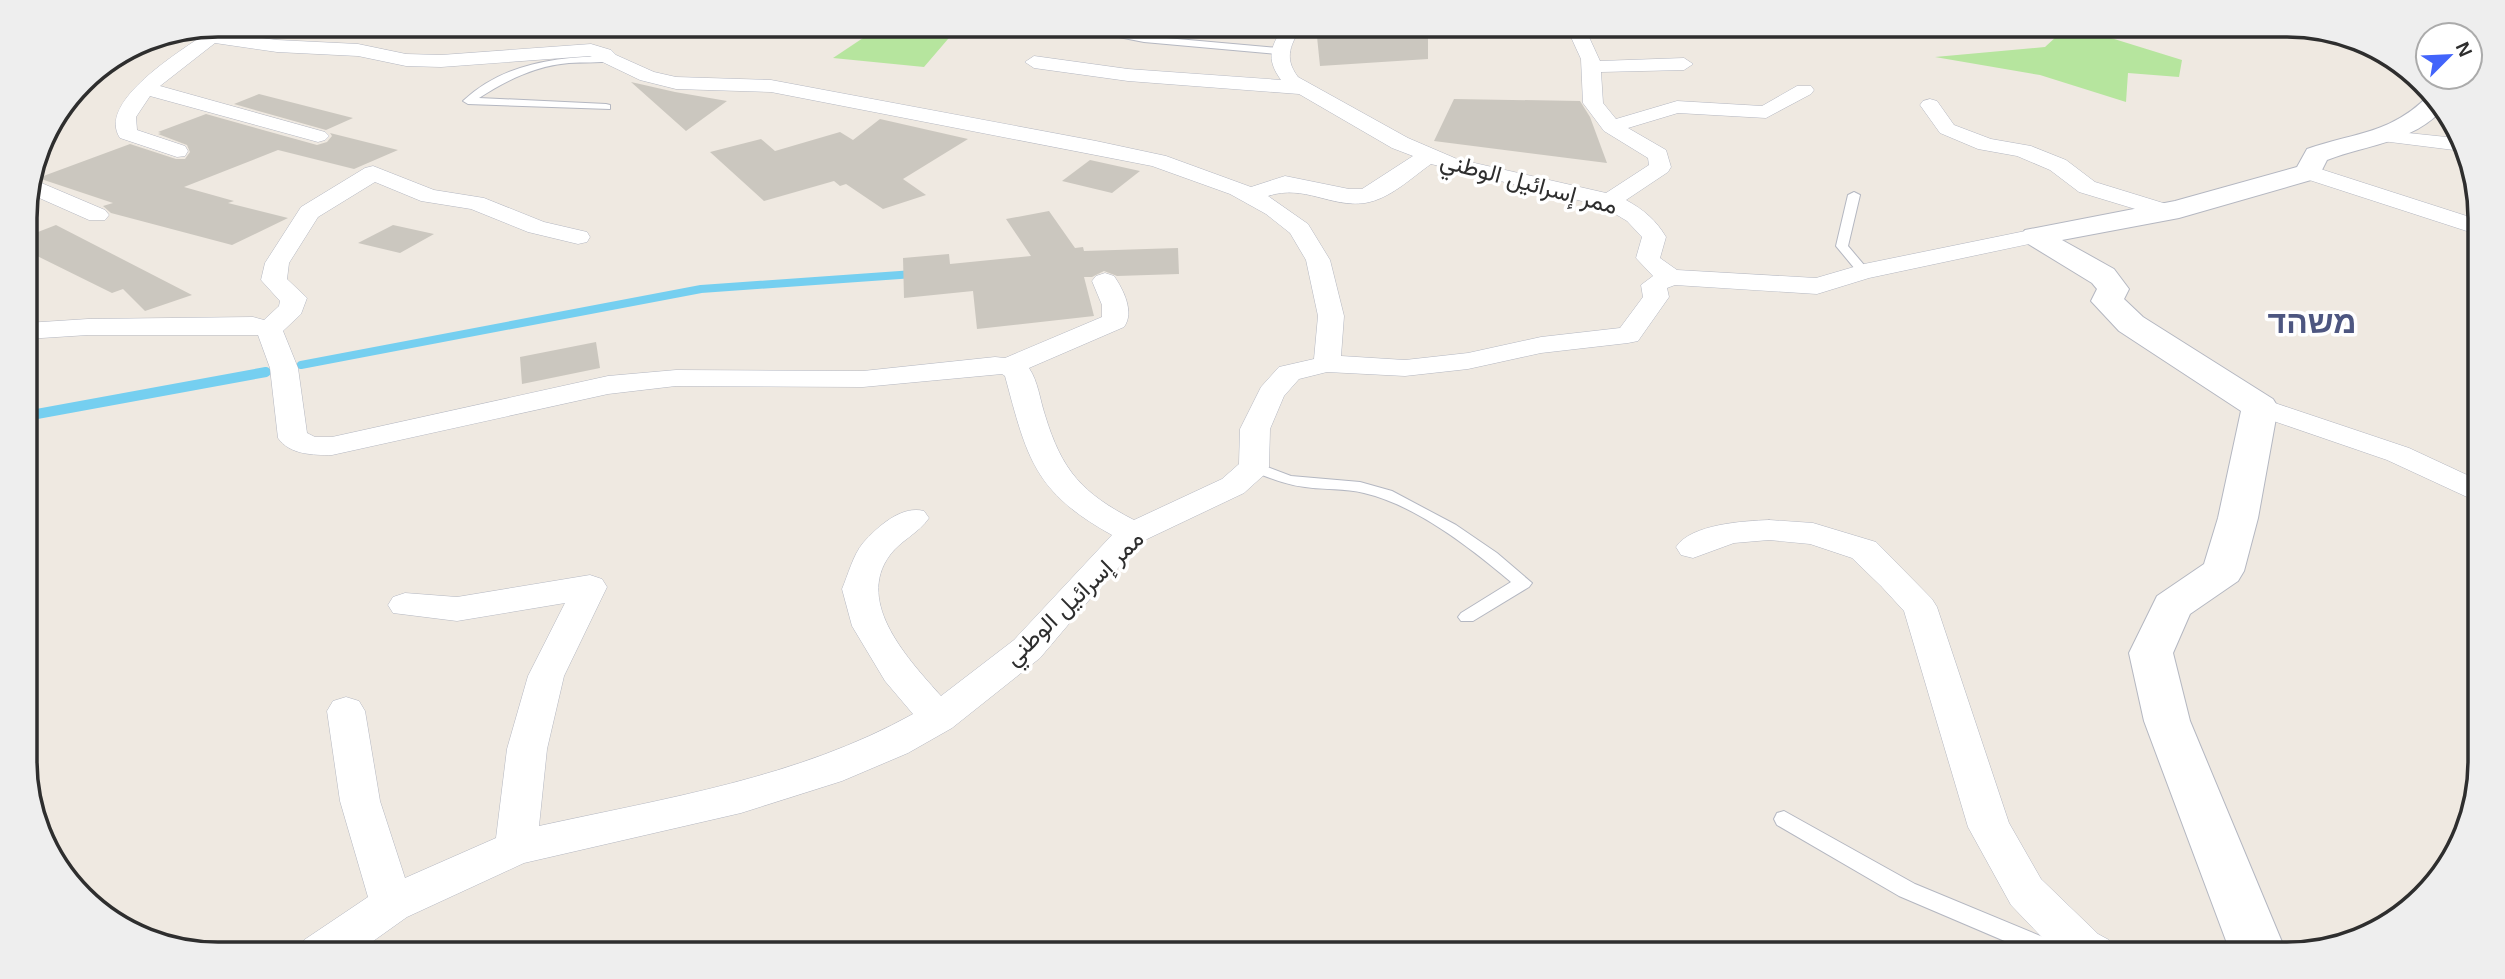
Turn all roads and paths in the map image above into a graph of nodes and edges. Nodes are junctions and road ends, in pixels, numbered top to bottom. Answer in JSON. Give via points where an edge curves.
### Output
{"nodes":[{"id":1,"x":210,"y":37,"type":"edge"},
{"id":2,"x":221,"y":37,"type":"edge"},
{"id":3,"x":319,"y":37,"type":"edge"},
{"id":4,"x":1132,"y":37,"type":"edge"},
{"id":5,"x":1286,"y":37,"type":"edge"},
{"id":6,"x":1580,"y":37,"type":"edge"},
{"id":7,"x":306,"y":47,"type":"junction"},
{"id":8,"x":1278,"y":51,"type":"junction"},
{"id":9,"x":609,"y":59,"type":"junction"},
{"id":10,"x":1034,"y":62,"type":"dead end"},
{"id":11,"x":1684,"y":64,"type":"dead end"},
{"id":12,"x":1590,"y":67,"type":"junction"},
{"id":13,"x":1303,"y":88,"type":"junction"},
{"id":14,"x":147,"y":89,"type":"junction"},
{"id":15,"x":1804,"y":90,"type":"dead end"},
{"id":16,"x":1930,"y":105,"type":"dead end"},
{"id":17,"x":607,"y":107,"type":"dead end"},
{"id":18,"x":2432,"y":109,"type":"edge"},
{"id":19,"x":1611,"y":127,"type":"junction"},
{"id":20,"x":318,"y":136,"type":"dead end"},
{"id":21,"x":2389,"y":136,"type":"junction"},
{"id":22,"x":2452,"y":144,"type":"edge"},
{"id":23,"x":177,"y":151,"type":"dead end"},
{"id":24,"x":1430,"y":155,"type":"junction"},
{"id":25,"x":2308,"y":172,"type":"junction"},
{"id":26,"x":39,"y":188,"type":"edge"},
{"id":27,"x":1248,"y":195,"type":"junction"},
{"id":28,"x":1854,"y":195,"type":"dead end"},
{"id":29,"x":1610,"y":201,"type":"junction"},
{"id":30,"x":2165,"y":211,"type":"junction"},
{"id":31,"x":97,"y":215,"type":"dead end"},
{"id":32,"x":2468,"y":224,"type":"edge"},
{"id":33,"x":2035,"y":236,"type":"junction"},
{"id":34,"x":578,"y":237,"type":"dead end"},
{"id":35,"x":1864,"y":272,"type":"junction"},
{"id":36,"x":1671,"y":277,"type":"junction"},
{"id":37,"x":1105,"y":281,"type":"dead end"},
{"id":38,"x":37,"y":330,"type":"edge"},
{"id":39,"x":269,"y":330,"type":"junction"},
{"id":40,"x":1327,"y":364,"type":"junction"},
{"id":41,"x":1009,"y":367,"type":"junction"},
{"id":42,"x":2260,"y":407,"type":"junction"},
{"id":43,"x":1254,"y":467,"type":"junction"},
{"id":44,"x":2468,"y":487,"type":"edge"},
{"id":45,"x":913,"y":518,"type":"dead end"},
{"id":46,"x":1133,"y":533,"type":"junction"},
{"id":47,"x":1693,"y":547,"type":"dead end"},
{"id":48,"x":405,"y":605,"type":"dead end"},
{"id":49,"x":1466,"y":617,"type":"dead end"},
{"id":50,"x":346,"y":711,"type":"dead end"},
{"id":51,"x":938,"y":718,"type":"junction"},
{"id":52,"x":1784,"y":819,"type":"dead end"},
{"id":53,"x":516,"y":848,"type":"junction"},
{"id":54,"x":392,"y":904,"type":"junction"},
{"id":55,"x":337,"y":942,"type":"edge"},
{"id":56,"x":2030,"y":942,"type":"edge"},
{"id":57,"x":2076,"y":942,"type":"edge"},
{"id":58,"x":2254,"y":942,"type":"edge"}],
"edges":[{"from":1,"to":14,"type":"street"},
{"from":2,"to":7,"type":"street"},
{"from":3,"to":7,"type":"street"},
{"from":4,"to":8,"type":"lane"},
{"from":5,"to":8,"type":"street"},
{"from":6,"to":12,"type":"street"},
{"from":7,"to":9,"type":"street","via":[[358,50],[406,60],[568,50],[591,50]]},
{"from":8,"to":13,"type":"street","name":"ممر إسرائيل الوطني","via":[[1280,67]]},
{"from":9,"to":17,"type":"lane","via":[[528,66],[468,101]]},
{"from":9,"to":27,"type":"street","via":[[677,83],[771,86],[1096,147],[1158,161]]},
{"from":10,"to":13,"type":"street","via":[[1128,75]]},
{"from":11,"to":12,"type":"street"},
{"from":12,"to":19,"type":"street","via":[[1593,103]]},
{"from":13,"to":24,"type":"street","name":"ممر إسرائيل الوطني"},
{"from":14,"to":20,"type":"street"},
{"from":14,"to":23,"type":"street","via":[[133,103],[127,134]]},
{"from":15,"to":19,"type":"street","via":[[1766,113],[1677,107]]},
{"from":16,"to":30,"type":"street","via":[[1947,129],[1986,144],[2023,150],[2058,165],[2087,187]]},
{"from":18,"to":21,"type":"street"},
{"from":19,"to":29,"type":"street","via":[[1658,155],[1660,167]]},
{"from":21,"to":22,"type":"street"},
{"from":21,"to":25,"type":"street","via":[[2339,145],[2316,155]]},
{"from":24,"to":27,"type":"street","via":[[1364,196],[1285,183]]},
{"from":24,"to":29,"type":"street","name":"ممر إسرائيل الوطني","via":[[1450,164]]},
{"from":25,"to":30,"type":"street"},
{"from":25,"to":32,"type":"street"},
{"from":26,"to":31,"type":"street"},
{"from":27,"to":40,"type":"street","via":[[1300,229],[1318,260],[1331,316]]},
{"from":28,"to":35,"type":"lane","via":[[1842,246]]},
{"from":29,"to":36,"type":"street","name":"ممر إسرائيل الوطني","via":[[1648,226],[1654,237],[1648,258]]},
{"from":30,"to":33,"type":"street"},
{"from":33,"to":35,"type":"street"},
{"from":33,"to":42,"type":"street","via":[[2103,276],[2113,289],[2108,301],[2130,324]]},
{"from":34,"to":39,"type":"street","via":[[536,227],[476,203],[429,196],[373,173],[309,212],[277,263],[274,280],[294,298],[292,308]]},
{"from":35,"to":36,"type":"street","via":[[1817,286]]},
{"from":36,"to":40,"type":"street","via":[[1654,285],[1656,297],[1628,335],[1405,368]]},
{"from":37,"to":41,"type":"street","via":[[1115,305],[1115,321]]},
{"from":38,"to":39,"type":"street","via":[[253,325]]},
{"from":39,"to":41,"type":"street","via":[[284,368],[293,438],[310,446],[332,446],[651,379],[863,379]]},
{"from":40,"to":43,"type":"street","via":[[1289,373],[1271,393],[1255,429]]},
{"from":41,"to":46,"type":"street","via":[[1018,372],[1039,443],[1053,472],[1074,497]]},
{"from":42,"to":44,"type":"street","via":[[2398,454]]},
{"from":42,"to":58,"type":"street","via":[[2238,518],[2222,571],[2172,606],[2151,653],[2167,721]]},
{"from":43,"to":46,"type":"street","name":"ممر إسرائيل الوطني","via":[[1233,486]]},
{"from":43,"to":49,"type":"lane","via":[[1294,481],[1372,489],[1449,529],[1523,583]]},
{"from":45,"to":51,"type":"street","via":[[875,550],[859,589],[870,626],[898,672]]},
{"from":46,"to":51,"type":"street","name":"ممر إسرائيل الوطني","via":[[1027,649]]},
{"from":47,"to":57,"type":"street","via":[[1729,533],[1813,534],[1864,550],[1893,578],[1920,607],[1989,827],[2026,892]]},
{"from":48,"to":53,"type":"street","via":[[457,609],[590,587],[546,676],[527,749]]},
{"from":50,"to":54,"type":"street","via":[[360,801]]},
{"from":51,"to":53,"type":"street","name":"ممر إسرائيل الوطني","via":[[894,743],[828,770],[741,797]]},
{"from":52,"to":56,"type":"lane","via":[[1907,890]]},
{"from":53,"to":54,"type":"street","name":"ممر إسرائيل الوطني"},
{"from":54,"to":55,"type":"street","name":"ممر إسرائيل الوطني"}]}
